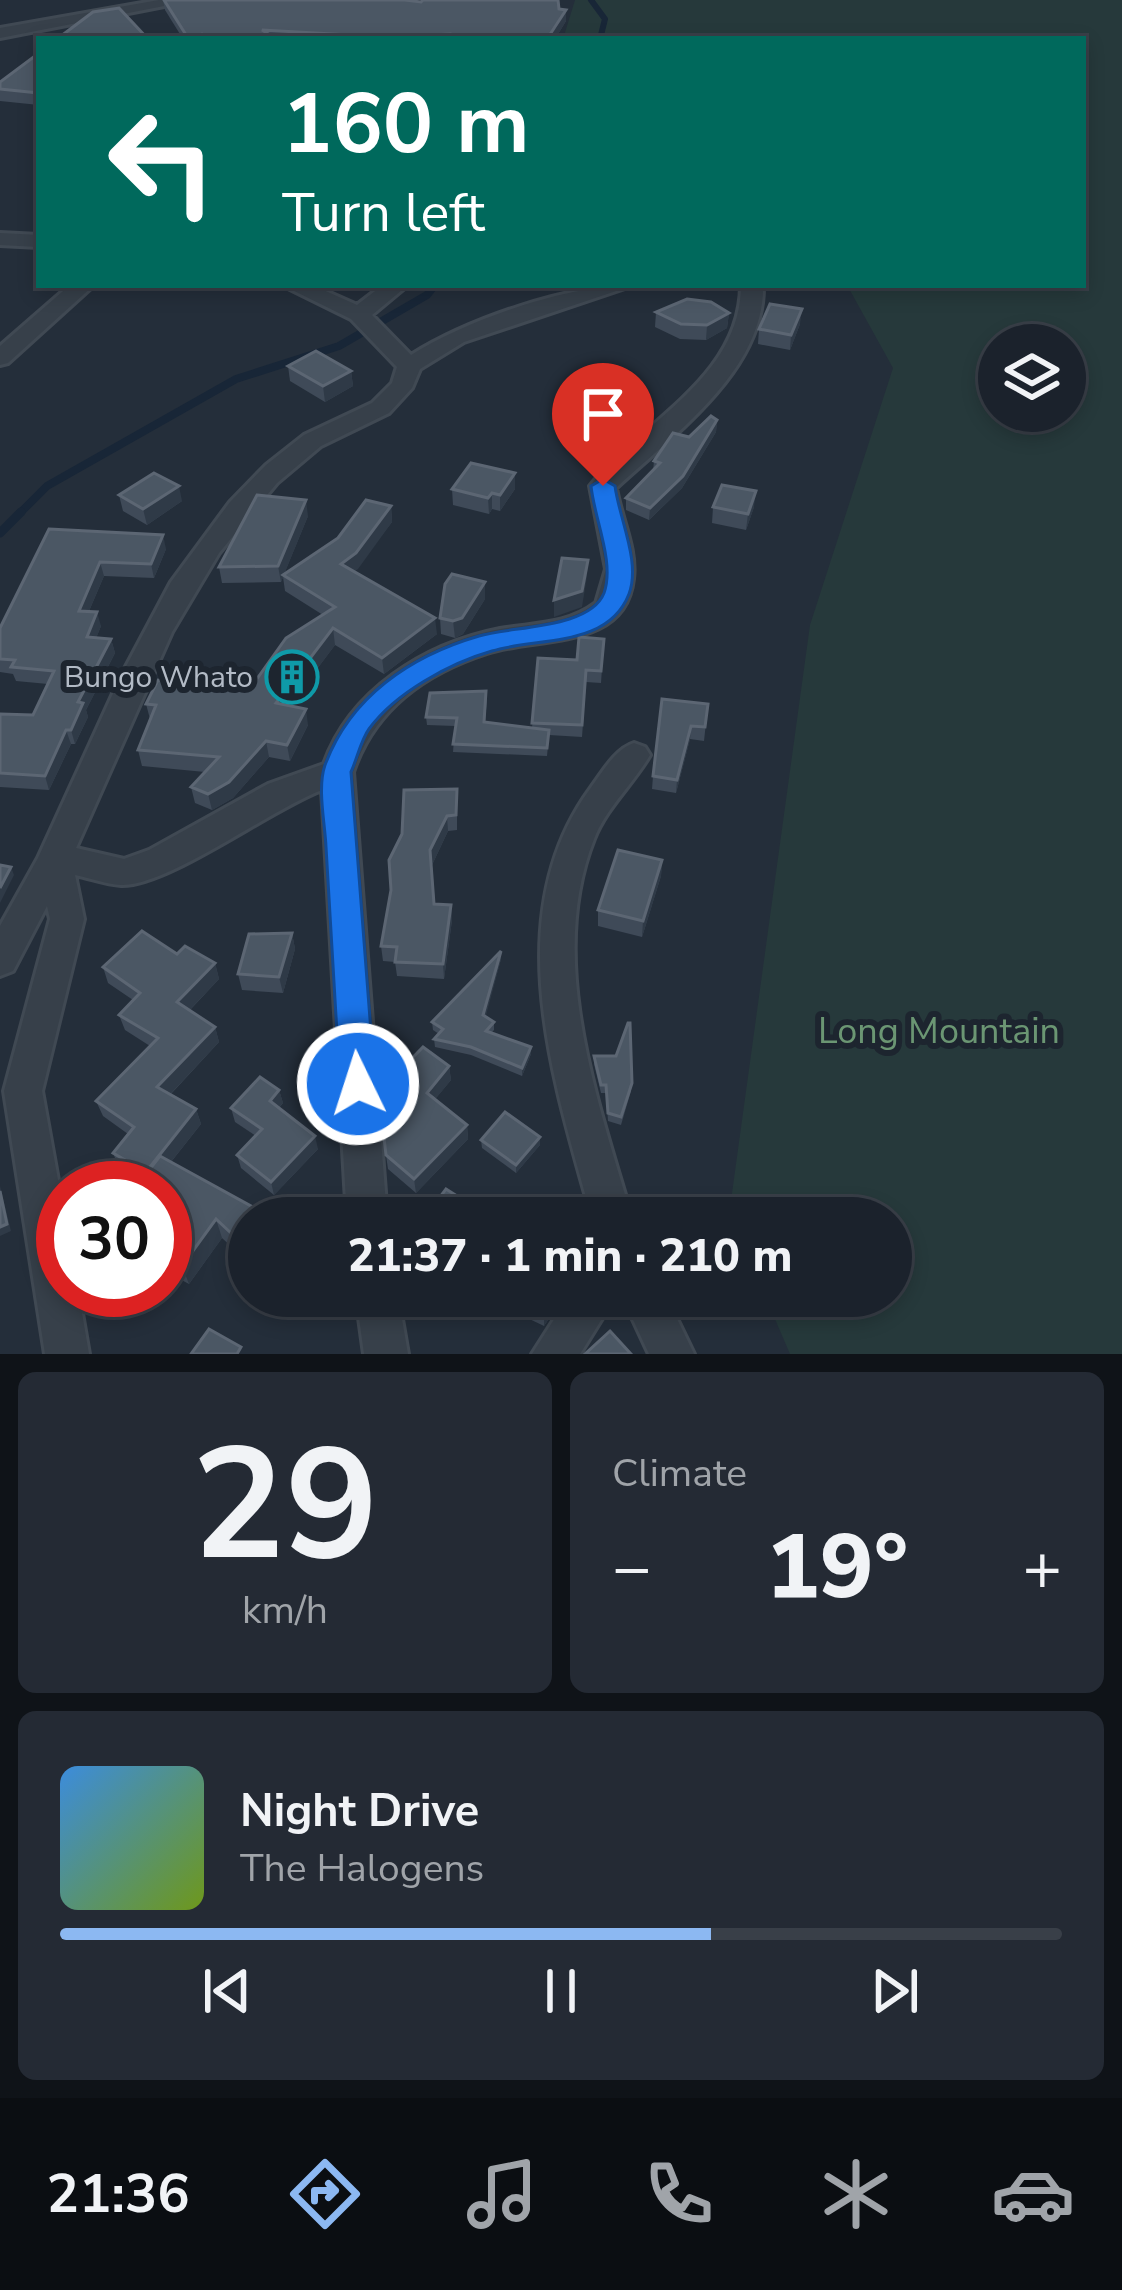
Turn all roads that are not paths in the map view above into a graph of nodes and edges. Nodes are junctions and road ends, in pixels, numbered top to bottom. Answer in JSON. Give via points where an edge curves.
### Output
{"nodes":[{"id":1,"x":187,"y":0,"type":"edge"},
{"id":2,"x":87,"y":17,"type":"junction"},
{"id":3,"x":0,"y":33,"type":"edge"},
{"id":4,"x":103,"y":36,"type":"edge"},
{"id":5,"x":0,"y":239,"type":"edge"},
{"id":6,"x":36,"y":241,"type":"edge"},
{"id":7,"x":80,"y":288,"type":"edge"},
{"id":8,"x":298,"y":288,"type":"edge"},
{"id":9,"x":395,"y":288,"type":"edge"},
{"id":10,"x":612,"y":288,"type":"edge"},
{"id":11,"x":752,"y":288,"type":"edge"},
{"id":12,"x":370,"y":327,"type":"junction"},
{"id":13,"x":0,"y":358,"type":"edge"},
{"id":14,"x":409,"y":366,"type":"junction"},
{"id":15,"x":634,"y":755,"type":"dead end"},
{"id":16,"x":337,"y":772,"type":"junction"},
{"id":17,"x":56,"y":857,"type":"junction"},
{"id":18,"x":0,"y":961,"type":"edge"},
{"id":19,"x":366,"y":1197,"type":"edge"},
{"id":20,"x":606,"y":1197,"type":"edge"},
{"id":21,"x":380,"y":1317,"type":"edge"},
{"id":22,"x":580,"y":1317,"type":"edge"},
{"id":23,"x":654,"y":1317,"type":"edge"},
{"id":24,"x":67,"y":1354,"type":"edge"},
{"id":25,"x":386,"y":1354,"type":"edge"},
{"id":26,"x":554,"y":1354,"type":"edge"},
{"id":27,"x":672,"y":1354,"type":"edge"}],
"edges":[{"from":1,"to":2,"type":"street"},
{"from":2,"to":3,"type":"street"},
{"from":2,"to":4,"type":"street"},
{"from":5,"to":6,"type":"street"},
{"from":7,"to":13,"type":"street"},
{"from":8,"to":12,"type":"street"},
{"from":9,"to":12,"type":"street"},
{"from":10,"to":14,"type":"street","via":[[456,337]]},
{"from":11,"to":16,"type":"street","via":[[754,319],[727,362],[603,486],[618,568],[607,611],[584,625],[484,643],[411,676],[357,724]]},
{"from":12,"to":14,"type":"street"},
{"from":14,"to":17,"type":"street","via":[[398,396],[299,449],[226,527],[173,601],[117,708]]},
{"from":15,"to":20,"type":"street","via":[[576,841],[554,932],[580,1104]]},
{"from":16,"to":17,"type":"street","via":[[124,872]]},
{"from":16,"to":19,"type":"street"},
{"from":17,"to":18,"type":"street"},
{"from":17,"to":24,"type":"street","via":[[67,919],[23,1091]]},
{"from":21,"to":25,"type":"street"},
{"from":22,"to":26,"type":"street"},
{"from":23,"to":27,"type":"street"}]}
